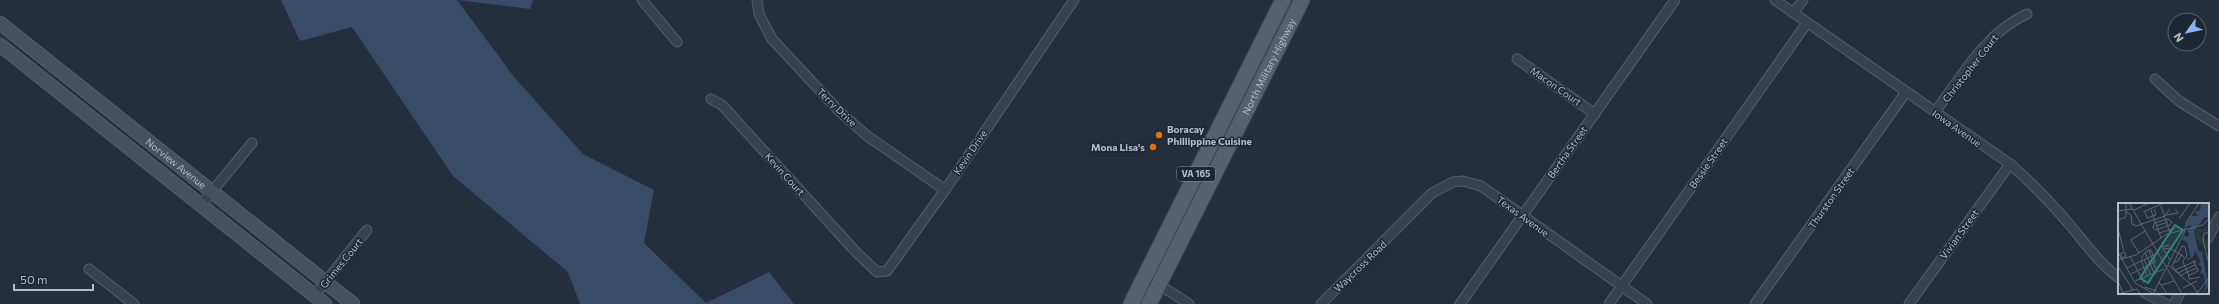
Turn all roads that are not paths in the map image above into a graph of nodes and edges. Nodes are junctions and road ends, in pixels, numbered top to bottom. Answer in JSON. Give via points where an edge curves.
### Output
{"nodes":[{"id":1,"x":642,"y":0,"type":"edge"},
{"id":2,"x":757,"y":0,"type":"edge"},
{"id":3,"x":1074,"y":0,"type":"edge"},
{"id":4,"x":1282,"y":0,"type":"edge"},
{"id":5,"x":1302,"y":0,"type":"edge"},
{"id":6,"x":1675,"y":0,"type":"edge"},
{"id":7,"x":1776,"y":0,"type":"edge"},
{"id":8,"x":1803,"y":0,"type":"edge"},
{"id":9,"x":1794,"y":13,"type":"junction"},
{"id":10,"x":2028,"y":14,"type":"dead end"},
{"id":11,"x":1807,"y":22,"type":"junction"},
{"id":12,"x":0,"y":23,"type":"edge"},
{"id":13,"x":677,"y":42,"type":"dead end"},
{"id":14,"x":0,"y":45,"type":"edge"},
{"id":15,"x":1517,"y":59,"type":"dead end"},
{"id":16,"x":2155,"y":79,"type":"dead end"},
{"id":17,"x":1906,"y":92,"type":"junction"},
{"id":18,"x":711,"y":100,"type":"dead end"},
{"id":19,"x":1935,"y":112,"type":"junction"},
{"id":20,"x":1595,"y":114,"type":"junction"},
{"id":21,"x":2219,"y":126,"type":"edge"},
{"id":22,"x":252,"y":143,"type":"dead end"},
{"id":23,"x":2010,"y":164,"type":"junction"},
{"id":24,"x":945,"y":190,"type":"junction"},
{"id":25,"x":212,"y":192,"type":"junction"},
{"id":26,"x":201,"y":205,"type":"junction"},
{"id":27,"x":1522,"y":216,"type":"junction"},
{"id":28,"x":2219,"y":217,"type":"edge"},
{"id":29,"x":1398,"y":227,"type":"joint"},
{"id":30,"x":367,"y":230,"type":"dead end"},
{"id":31,"x":2209,"y":236,"type":"edge"},
{"id":32,"x":856,"y":252,"type":"joint"},
{"id":33,"x":89,"y":269,"type":"dead end"},
{"id":34,"x":2118,"y":277,"type":"edge"},
{"id":35,"x":1144,"y":279,"type":"junction"},
{"id":36,"x":325,"y":282,"type":"junction"},
{"id":37,"x":1158,"y":286,"type":"junction"},
{"id":38,"x":1621,"y":286,"type":"junction"},
{"id":39,"x":2147,"y":294,"type":"edge"},
{"id":40,"x":2179,"y":294,"type":"edge"},
{"id":41,"x":314,"y":296,"type":"junction"},
{"id":42,"x":134,"y":304,"type":"edge"},
{"id":43,"x":325,"y":304,"type":"edge"},
{"id":44,"x":353,"y":304,"type":"edge"},
{"id":45,"x":1131,"y":304,"type":"edge"},
{"id":46,"x":1149,"y":304,"type":"edge"},
{"id":47,"x":1188,"y":304,"type":"edge"},
{"id":48,"x":1321,"y":304,"type":"edge"},
{"id":49,"x":1460,"y":304,"type":"edge"},
{"id":50,"x":1609,"y":304,"type":"edge"},
{"id":51,"x":1646,"y":304,"type":"edge"},
{"id":52,"x":1756,"y":304,"type":"edge"},
{"id":53,"x":1909,"y":304,"type":"edge"},
{"id":54,"x":2166,"y":304,"type":"edge"},
{"id":55,"x":2174,"y":304,"type":"edge"}],
"edges":[{"from":1,"to":13,"type":"street"},
{"from":2,"to":24,"type":"street","name":"Terry Drive","via":[[759,14],[772,39],[838,110],[866,135]]},
{"from":3,"to":24,"type":"street","name":"Kevin Drive"},
{"from":4,"to":35,"type":"main road","name":"North Military Highway","number":"VA 165"},
{"from":5,"to":37,"type":"main road","name":"North Military Highway","number":"VA 165"},
{"from":6,"to":20,"type":"street","name":"Bertha Street"},
{"from":7,"to":9,"type":"street","name":"Iowa Avenue"},
{"from":8,"to":9,"type":"street"},
{"from":9,"to":11,"type":"street","name":"Iowa Avenue"},
{"from":10,"to":19,"type":"street","name":"Christopher Court","via":[[2016,19],[1990,38]]},
{"from":11,"to":17,"type":"street","name":"Iowa Avenue"},
{"from":11,"to":38,"type":"street","name":"Bessie Street"},
{"from":12,"to":25,"type":"main road","name":"Norview Avenue"},
{"from":14,"to":26,"type":"main road","name":"Norview Avenue"},
{"from":15,"to":20,"type":"street","name":"Macon Court"},
{"from":16,"to":21,"type":"street","via":[[2179,101]]},
{"from":17,"to":19,"type":"street","name":"Iowa Avenue"},
{"from":17,"to":52,"type":"street","name":"Thurston Street"},
{"from":18,"to":32,"type":"street","name":"Kevin Court","via":[[722,104]]},
{"from":19,"to":23,"type":"street","name":"Iowa Avenue"},
{"from":20,"to":27,"type":"street","name":"Bertha Street"},
{"from":22,"to":25,"type":"street"},
{"from":23,"to":34,"type":"street","name":"Iowa Avenue","via":[[2068,223],[2098,260]]},
{"from":23,"to":53,"type":"street","name":"Vivian Street"},
{"from":24,"to":32,"type":"street","name":"Kevin Drive","via":[[887,271],[877,272]]},
{"from":25,"to":26,"type":"street"},
{"from":25,"to":36,"type":"main road","name":"Norview Avenue"},
{"from":26,"to":41,"type":"main road","name":"Norview Avenue"},
{"from":27,"to":29,"type":"street","name":"Texas Avenue","via":[[1482,186],[1462,181],[1445,185],[1432,193]]},
{"from":27,"to":38,"type":"street","name":"Texas Avenue"},
{"from":27,"to":49,"type":"street","name":"Bertha Street"},
{"from":28,"to":31,"type":"street"},
{"from":29,"to":48,"type":"street","name":"Waycross Road"},
{"from":30,"to":36,"type":"street","name":"Grimes Court"},
{"from":33,"to":42,"type":"street"},
{"from":35,"to":37,"type":"street"},
{"from":35,"to":45,"type":"main road","name":"North Military Highway","number":"VA 165"},
{"from":36,"to":41,"type":"street","name":"Grimes Court"},
{"from":36,"to":44,"type":"main road","name":"Norview Avenue"},
{"from":37,"to":46,"type":"main road","name":"North Military Highway","number":"VA 165"},
{"from":37,"to":47,"type":"street"},
{"from":38,"to":50,"type":"street","name":"Bessie Street"},
{"from":38,"to":51,"type":"street","name":"Texas Avenue"},
{"from":39,"to":54,"type":"street"},
{"from":40,"to":55,"type":"street"},
{"from":41,"to":43,"type":"main road","name":"Norview Avenue"}]}
